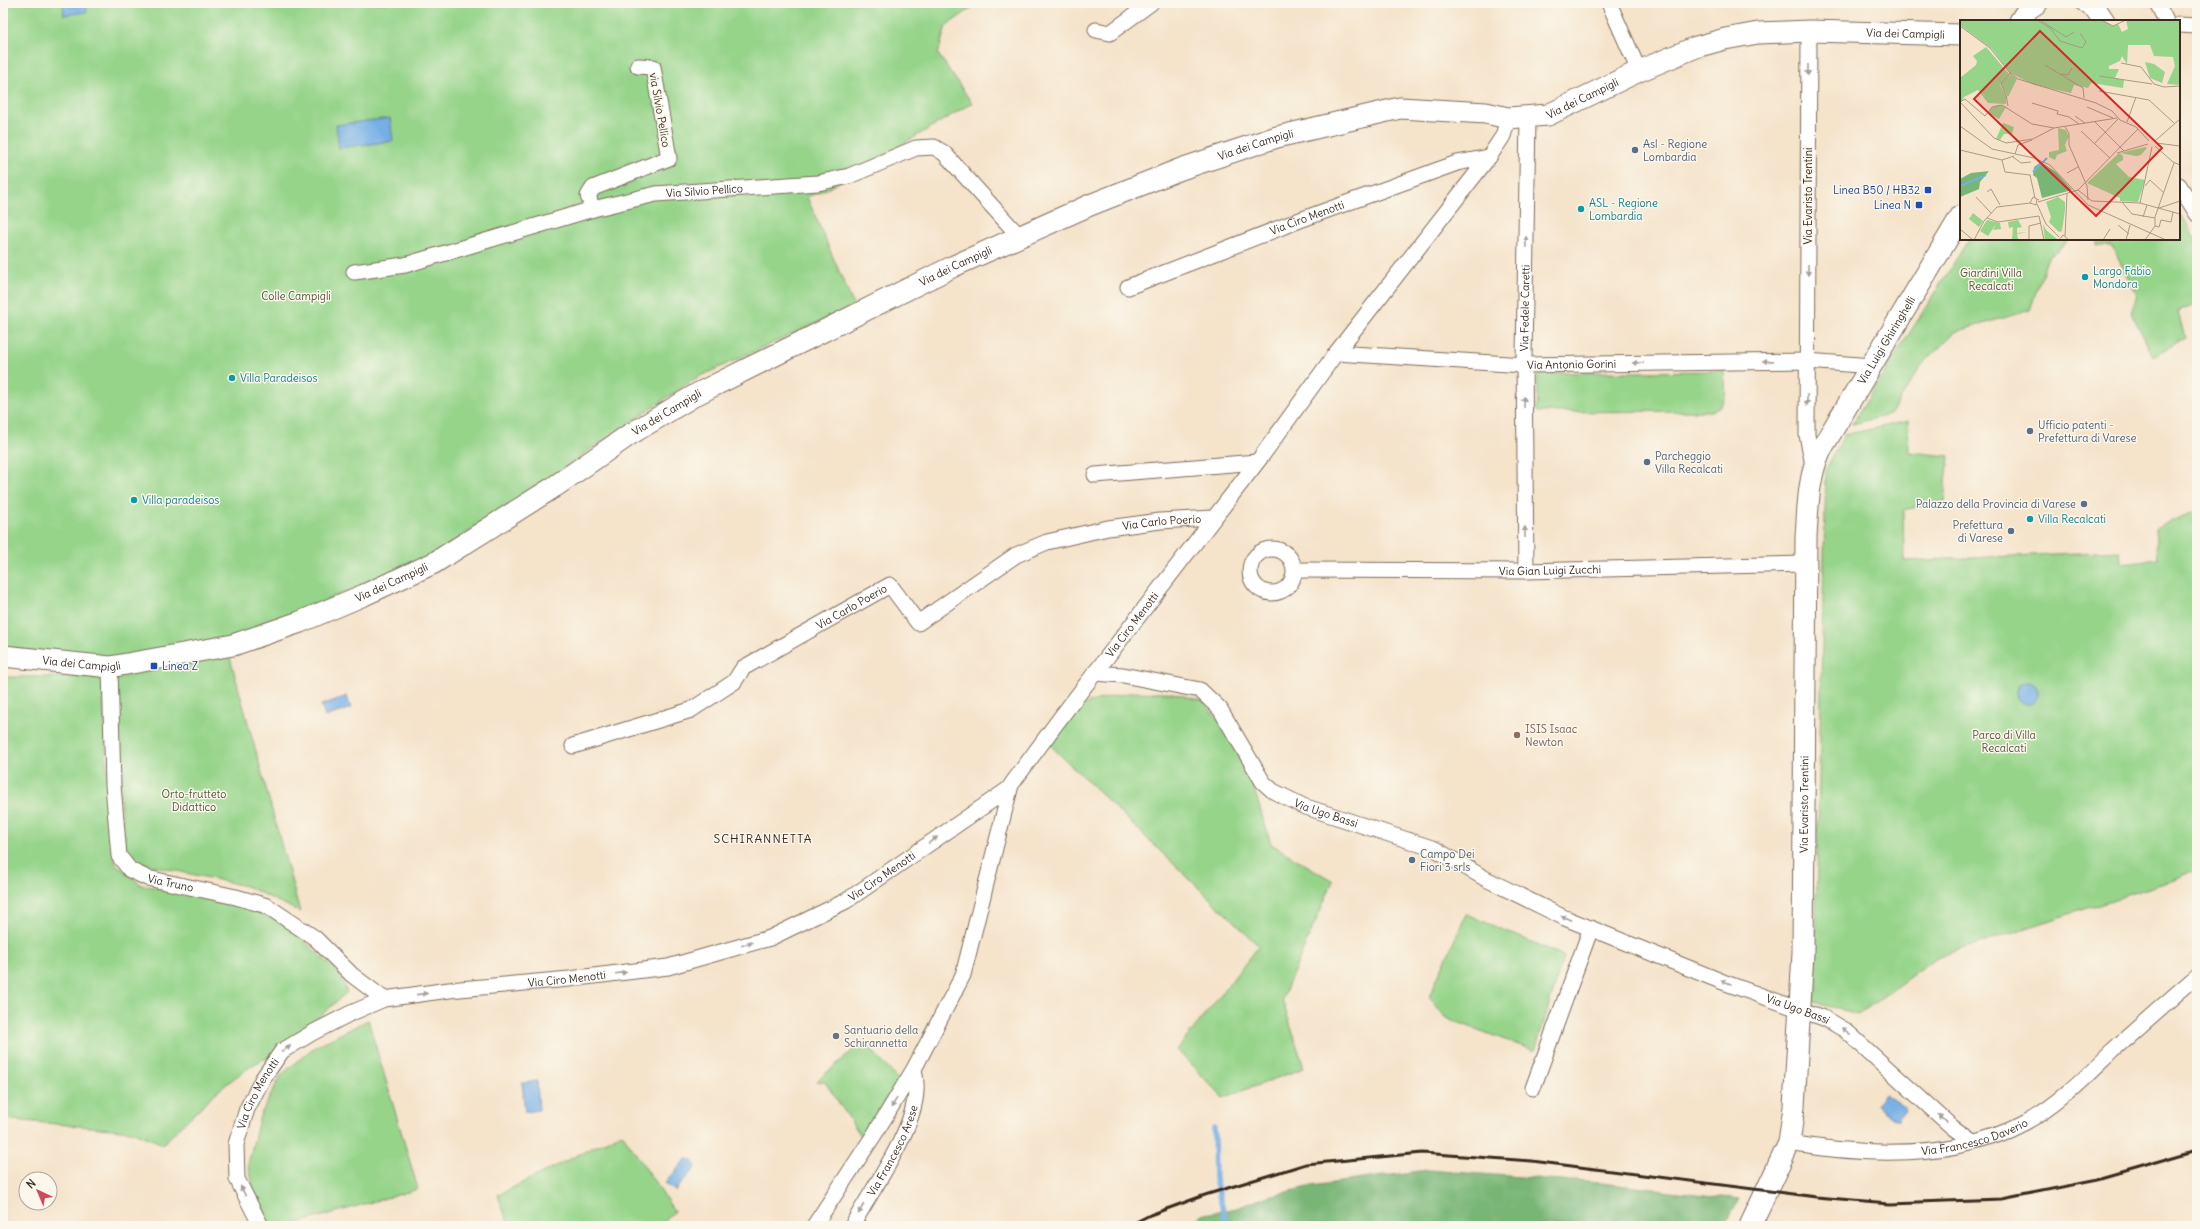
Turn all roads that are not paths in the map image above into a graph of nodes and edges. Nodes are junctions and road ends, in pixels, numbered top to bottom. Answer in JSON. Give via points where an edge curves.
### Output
{"nodes":[{"id":1,"x":1151,"y":3,"type":"edge"},
{"id":2,"x":1609,"y":3,"type":"edge"},
{"id":3,"x":2037,"y":3,"type":"edge"},
{"id":4,"x":2157,"y":3,"type":"edge"},
{"id":5,"x":2021,"y":20,"type":"edge"},
{"id":6,"x":2166,"y":20,"type":"edge"},
{"id":7,"x":2180,"y":25,"type":"edge"},
{"id":8,"x":2197,"y":26,"type":"edge"},
{"id":9,"x":1096,"y":30,"type":"dead end"},
{"id":10,"x":1809,"y":31,"type":"junction"},
{"id":11,"x":1960,"y":35,"type":"edge"},
{"id":12,"x":638,"y":66,"type":"dead end"},
{"id":13,"x":1639,"y":71,"type":"junction"},
{"id":14,"x":1518,"y":118,"type":"junction"},
{"id":15,"x":1489,"y":157,"type":"junction"},
{"id":16,"x":2180,"y":187,"type":"edge"},
{"id":17,"x":593,"y":209,"type":"junction"},
{"id":18,"x":2197,"y":214,"type":"edge"},
{"id":19,"x":1960,"y":218,"type":"edge"},
{"id":20,"x":1020,"y":238,"type":"junction"},
{"id":21,"x":354,"y":272,"type":"dead end"},
{"id":22,"x":1128,"y":287,"type":"dead end"},
{"id":23,"x":1336,"y":354,"type":"junction"},
{"id":24,"x":1808,"y":361,"type":"junction"},
{"id":25,"x":1524,"y":364,"type":"junction"},
{"id":26,"x":1872,"y":366,"type":"junction"},
{"id":27,"x":1257,"y":462,"type":"junction"},
{"id":28,"x":1813,"y":465,"type":"junction"},
{"id":29,"x":1095,"y":475,"type":"dead end"},
{"id":30,"x":1213,"y":518,"type":"junction"},
{"id":31,"x":1806,"y":564,"type":"junction"},
{"id":32,"x":1295,"y":570,"type":"dead end"},
{"id":33,"x":1526,"y":571,"type":"junction"},
{"id":34,"x":3,"y":656,"type":"edge"},
{"id":35,"x":110,"y":666,"type":"junction"},
{"id":36,"x":1094,"y":673,"type":"junction"},
{"id":37,"x":573,"y":746,"type":"dead end"},
{"id":38,"x":1010,"y":788,"type":"junction"},
{"id":39,"x":1591,"y":928,"type":"junction"},
{"id":40,"x":2197,"y":976,"type":"edge"},
{"id":41,"x":384,"y":1000,"type":"junction"},
{"id":42,"x":1800,"y":1010,"type":"junction"},
{"id":43,"x":914,"y":1069,"type":"junction"},
{"id":44,"x":1533,"y":1088,"type":"dead end"},
{"id":45,"x":1973,"y":1142,"type":"junction"},
{"id":46,"x":1789,"y":1143,"type":"junction"},
{"id":47,"x":261,"y":1226,"type":"edge"},
{"id":48,"x":814,"y":1226,"type":"edge"},
{"id":49,"x":852,"y":1226,"type":"edge"},
{"id":50,"x":1750,"y":1226,"type":"edge"}],
"edges":[{"from":1,"to":9,"type":"street","via":[[1110,33]]},
{"from":2,"to":13,"type":"street"},
{"from":3,"to":5,"type":"street","via":[[2028,9]]},
{"from":4,"to":6,"type":"street"},
{"from":7,"to":8,"type":"street"},
{"from":10,"to":11,"type":"street","name":"Via dei Campigli"},
{"from":10,"to":13,"type":"street","name":"Via dei Campigli","via":[[1758,33],[1725,39],[1696,47]]},
{"from":10,"to":24,"type":"street","name":"Via Evaristo Trentini","one_way":true},
{"from":12,"to":17,"type":"street","name":"via Silvio Pellico","via":[[653,67],[669,158],[593,188],[588,196]]},
{"from":13,"to":14,"type":"street","name":"Via dei Campigli","via":[[1548,115]]},
{"from":14,"to":15,"type":"street","name":"Via Ciro Menotti"},
{"from":14,"to":20,"type":"street","name":"Via dei Campigli","via":[[1424,109],[1400,108],[1378,112],[1277,137],[1181,169],[1090,205]]},
{"from":25,"to":14,"type":"street","name":"Via Fedele Caretti","one_way":true},
{"from":15,"to":22,"type":"street","name":"Via Ciro Menotti","via":[[1450,165]]},
{"from":15,"to":23,"type":"street","name":"Via Ciro Menotti"},
{"from":16,"to":18,"type":"street"},
{"from":17,"to":20,"type":"street","name":"Via Silvio Pellico","via":[[656,194],[818,183],[850,176],[916,148],[934,147],[944,153]]},
{"from":17,"to":21,"type":"street","name":"Via Silvio Pellico","via":[[405,265]]},
{"from":19,"to":26,"type":"street","name":"Via Luigi Ghiringhelli"},
{"from":20,"to":35,"type":"street","name":"Via dei Campigli","via":[[954,266],[697,394],[629,435],[554,487],[434,563],[307,619],[233,645]]},
{"from":23,"to":25,"type":"street","name":"Via Antonio Gorini"},
{"from":23,"to":27,"type":"street","name":"Via Ciro Menotti"},
{"from":24,"to":25,"type":"street","name":"Via Antonio Gorini","one_way":true},
{"from":24,"to":26,"type":"street","name":"Via Antonio Gorini"},
{"from":24,"to":28,"type":"street","name":"Via Evaristo Trentini","one_way":true,"via":[[1807,435]]},
{"from":33,"to":25,"type":"street","name":"Via Fedele Caretti","one_way":true},
{"from":26,"to":28,"type":"street","name":"Via Luigi Ghiringhelli"},
{"from":27,"to":29,"type":"street"},
{"from":27,"to":30,"type":"street","name":"Via Ciro Menotti"},
{"from":28,"to":31,"type":"street","name":"Via Evaristo Trentini"},
{"from":30,"to":36,"type":"street","name":"Via Ciro Menotti"},
{"from":30,"to":37,"type":"street","name":"Via Carlo Poerio","via":[[1116,527],[1047,542],[1016,555],[918,623],[890,585],[743,668],[734,682],[691,710]]},
{"from":31,"to":33,"type":"street","name":"Via Gian Luigi Zucchi"},
{"from":31,"to":42,"type":"street","name":"Via Evaristo Trentini","via":[[1803,953]]},
{"from":32,"to":33,"type":"street","name":"Via Gian Luigi Zucchi"},
{"from":34,"to":35,"type":"street","name":"Via dei Campigli"},
{"from":35,"to":41,"type":"street","name":"Via Truno","via":[[113,786],[119,856],[130,870],[147,878],[267,906],[315,938],[352,975]]},
{"from":36,"to":38,"type":"street","name":"Via Ciro Menotti"},
{"from":39,"to":36,"type":"street","name":"Via Ugo Bassi","one_way":true,"via":[[1486,879],[1435,849],[1303,806],[1273,791],[1263,782],[1220,709],[1200,690],[1123,675]]},
{"from":41,"to":38,"type":"street","name":"Via Ciro Menotti","one_way":true,"via":[[449,990],[668,967],[770,938],[846,901]]},
{"from":38,"to":43,"type":"street","name":"Via Ciro Menotti","via":[[962,975]]},
{"from":42,"to":39,"type":"street","name":"Via Ugo Bassi","one_way":true},
{"from":39,"to":44,"type":"street"},
{"from":40,"to":45,"type":"street","name":"Via Francesco Daverio","via":[[2050,1106],[2000,1134]]},
{"from":47,"to":41,"type":"street","name":"Via Ciro Menotti","one_way":true,"via":[[237,1179],[236,1144],[253,1096],[282,1051],[349,1014]]},
{"from":45,"to":42,"type":"street","name":"Via Ugo Bassi","one_way":true,"via":[[1952,1127],[1845,1030],[1826,1019]]},
{"from":42,"to":46,"type":"street","name":"Via Evaristo Trentini","via":[[1794,1107]]},
{"from":43,"to":48,"type":"street","name":"Via Ciro Menotti","one_way":true},
{"from":43,"to":49,"type":"street","name":"Via Francesco Arese","one_way":true,"via":[[916,1091],[911,1118]]},
{"from":45,"to":46,"type":"street","name":"Via Francesco Daverio","via":[[1940,1149],[1894,1151],[1840,1150]]},
{"from":46,"to":50,"type":"street"}]}
